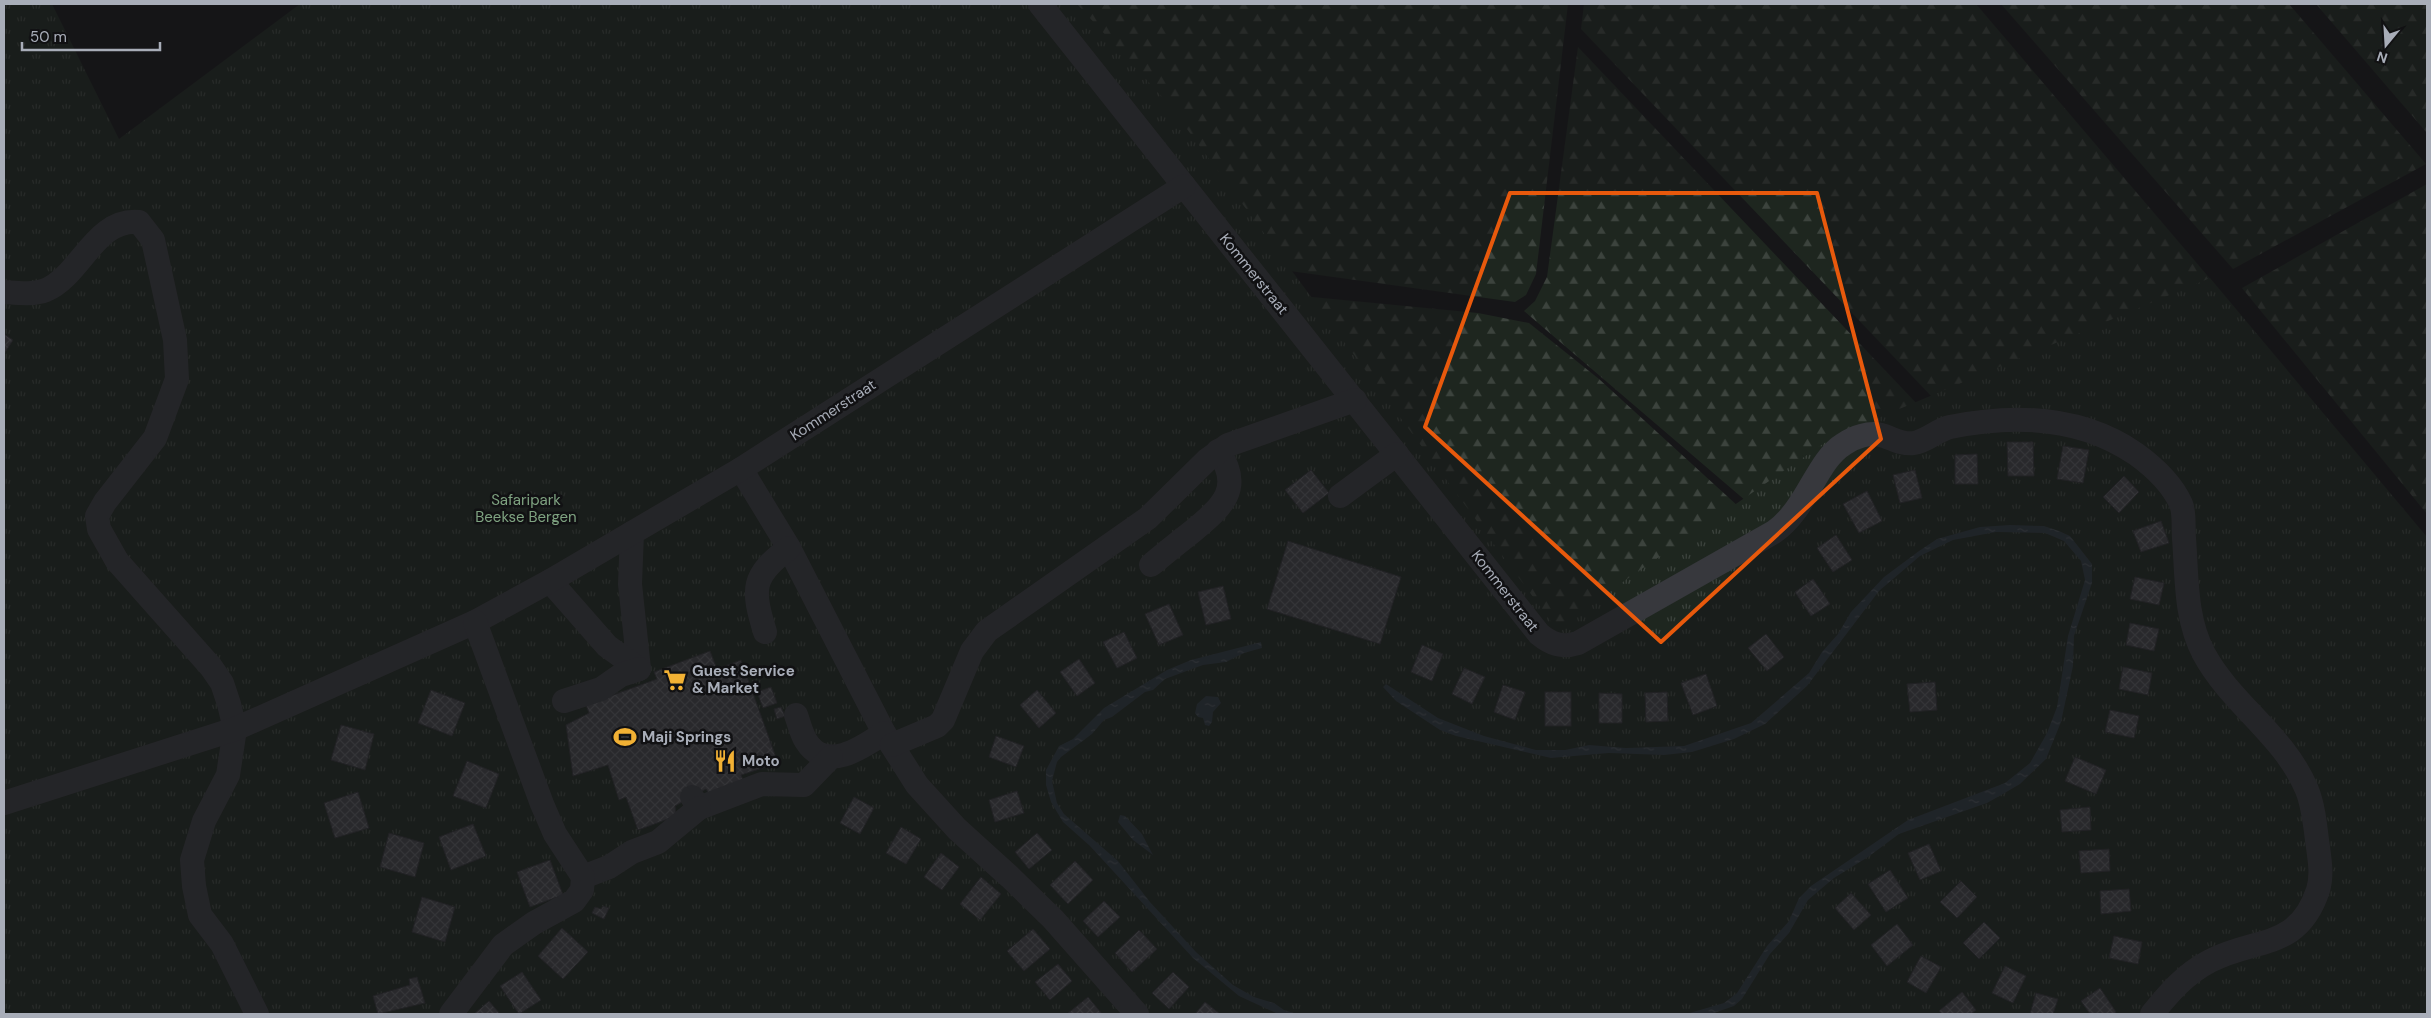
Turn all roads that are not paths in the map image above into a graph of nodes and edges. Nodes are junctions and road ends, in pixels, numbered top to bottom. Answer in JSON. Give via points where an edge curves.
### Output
{"nodes":[{"id":1,"x":1040,"y":4,"type":"edge"},
{"id":2,"x":1184,"y":186,"type":"junction"},
{"id":3,"x":4,"y":292,"type":"edge"},
{"id":4,"x":1355,"y":400,"type":"junction"},
{"id":5,"x":1218,"y":452,"type":"junction"},
{"id":6,"x":1398,"y":454,"type":"junction"},
{"id":7,"x":741,"y":469,"type":"junction"},
{"id":8,"x":1340,"y":496,"type":"dead end"},
{"id":9,"x":632,"y":533,"type":"junction"},
{"id":10,"x":789,"y":548,"type":"junction"},
{"id":11,"x":1151,"y":565,"type":"dead end"},
{"id":12,"x":550,"y":581,"type":"junction"},
{"id":13,"x":476,"y":622,"type":"junction"},
{"id":14,"x":765,"y":632,"type":"dead end"},
{"id":15,"x":639,"y":670,"type":"junction"},
{"id":16,"x":564,"y":701,"type":"dead end"},
{"id":17,"x":796,"y":715,"type":"dead end"},
{"id":18,"x":235,"y":730,"type":"junction"},
{"id":19,"x":888,"y":739,"type":"junction"},
{"id":20,"x":831,"y":758,"type":"junction"},
{"id":21,"x":4,"y":803,"type":"edge"},
{"id":22,"x":583,"y":877,"type":"junction"},
{"id":23,"x":257,"y":1014,"type":"edge"},
{"id":24,"x":451,"y":1014,"type":"edge"},
{"id":25,"x":1137,"y":1014,"type":"edge"},
{"id":26,"x":2152,"y":1014,"type":"edge"}],
"edges":[{"from":1,"to":2,"type":"street","name":"Kommerstraat"},
{"from":2,"to":4,"type":"street","name":"Kommerstraat"},
{"from":2,"to":7,"type":"street","name":"Kommerstraat"},
{"from":3,"to":18,"type":"street","via":[[46,290],[60,280],[96,240],[128,221],[139,222],[153,240],[175,340],[177,379],[155,438],[105,502],[97,516],[98,529],[117,561],[222,683]]},
{"from":4,"to":5,"type":"street","via":[[1240,439]]},
{"from":4,"to":6,"type":"street","name":"Kommerstraat"},
{"from":5,"to":11,"type":"street","via":[[1228,465],[1231,483],[1219,510]]},
{"from":5,"to":19,"type":"street","via":[[1148,518],[987,631],[972,651],[943,720],[937,726]]},
{"from":6,"to":8,"type":"street"},
{"from":6,"to":26,"type":"street","name":"Kommerstraat","via":[[1539,634],[1550,644],[1569,646],[1587,639],[1784,525],[1798,509],[1830,456],[1841,445],[1858,436],[1880,434],[1901,443],[1914,443],[1947,428],[2027,419],[2066,423],[2104,435],[2125,447],[2160,474],[2182,506],[2192,626],[2204,655],[2276,741],[2307,790],[2314,815],[2320,870],[2319,887],[2300,923],[2267,943],[2235,950],[2210,961],[2170,991]]},
{"from":7,"to":9,"type":"street","name":"Kommerstraat"},
{"from":7,"to":10,"type":"street"},
{"from":9,"to":12,"type":"street","name":"Kommerstraat"},
{"from":9,"to":15,"type":"street","via":[[630,592]]},
{"from":10,"to":14,"type":"street","via":[[769,563],[757,582],[757,606]]},
{"from":10,"to":19,"type":"street"},
{"from":12,"to":13,"type":"street","name":"Kommerstraat"},
{"from":12,"to":15,"type":"street","via":[[607,646]]},
{"from":13,"to":18,"type":"street","name":"Kommerstraat","via":[[439,628],[331,676]]},
{"from":13,"to":22,"type":"street","via":[[542,804],[555,834]]},
{"from":15,"to":16,"type":"street","via":[[622,675],[601,689]]},
{"from":17,"to":20,"type":"street","via":[[806,740],[814,750]]},
{"from":18,"to":21,"type":"street","name":"Kommerstraat"},
{"from":18,"to":23,"type":"street","via":[[228,775],[204,821],[192,868],[200,915],[222,944]]},
{"from":19,"to":20,"type":"street"},
{"from":19,"to":25,"type":"street","via":[[917,785],[937,809],[1053,920]]},
{"from":20,"to":22,"type":"street","via":[[804,785],[762,784],[696,802],[658,842]]},
{"from":22,"to":24,"type":"street","via":[[582,890],[574,901],[534,922],[503,945]]}]}
